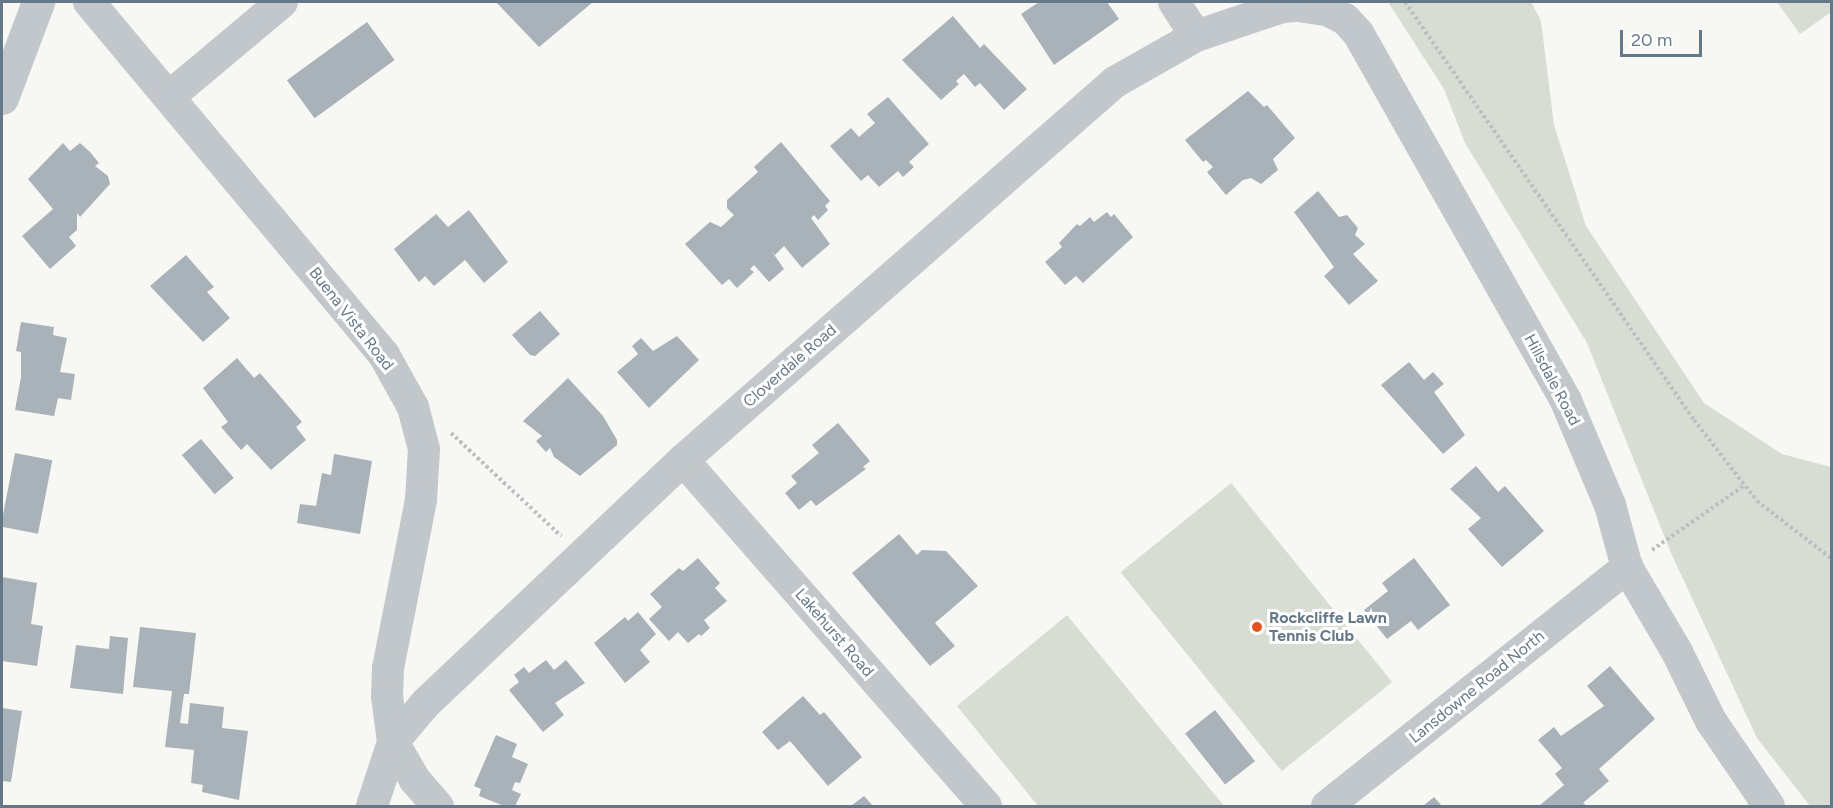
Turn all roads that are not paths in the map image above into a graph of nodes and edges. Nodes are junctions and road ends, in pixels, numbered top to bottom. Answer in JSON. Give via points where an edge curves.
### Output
{"nodes":[{"id":1,"x":38,"y":2,"type":"edge"},
{"id":2,"x":89,"y":2,"type":"edge"},
{"id":3,"x":282,"y":2,"type":"edge"},
{"id":4,"x":1174,"y":2,"type":"edge"},
{"id":5,"x":1282,"y":7,"type":"joint"},
{"id":6,"x":1196,"y":36,"type":"junction"},
{"id":7,"x":170,"y":96,"type":"junction"},
{"id":8,"x":2,"y":98,"type":"edge"},
{"id":9,"x":683,"y":460,"type":"junction"},
{"id":10,"x":1627,"y":567,"type":"junction"},
{"id":11,"x":393,"y":742,"type":"junction"},
{"id":12,"x":372,"y":807,"type":"edge"},
{"id":13,"x":438,"y":807,"type":"edge"},
{"id":14,"x":986,"y":807,"type":"edge"},
{"id":15,"x":1327,"y":807,"type":"edge"},
{"id":16,"x":1769,"y":807,"type":"edge"}],
"edges":[{"from":1,"to":8,"type":"street"},
{"from":2,"to":7,"type":"street","name":"Buena Vista Road"},
{"from":3,"to":7,"type":"street"},
{"from":4,"to":6,"type":"street"},
{"from":5,"to":6,"type":"street","name":"Cloverdale Road"},
{"from":5,"to":10,"type":"street","name":"Hillsdale Road","via":[[1327,10],[1345,19],[1358,33],[1566,402],[1610,505]]},
{"from":6,"to":9,"type":"street","name":"Cloverdale Road","via":[[1115,82]]},
{"from":7,"to":11,"type":"street","name":"Buena Vista Road","via":[[384,356],[413,407],[423,449],[422,480],[388,668]]},
{"from":9,"to":11,"type":"street","name":"Cloverdale Road","via":[[426,703]]},
{"from":9,"to":14,"type":"street","name":"Lakehurst Road"},
{"from":10,"to":15,"type":"street","name":"Lansdowne Road North"},
{"from":10,"to":16,"type":"street","name":"Hillsdale Road","via":[[1677,652],[1711,721]]},
{"from":11,"to":12,"type":"street","name":"Cloverdale Road"},
{"from":11,"to":13,"type":"street","via":[[415,780]]}]}
